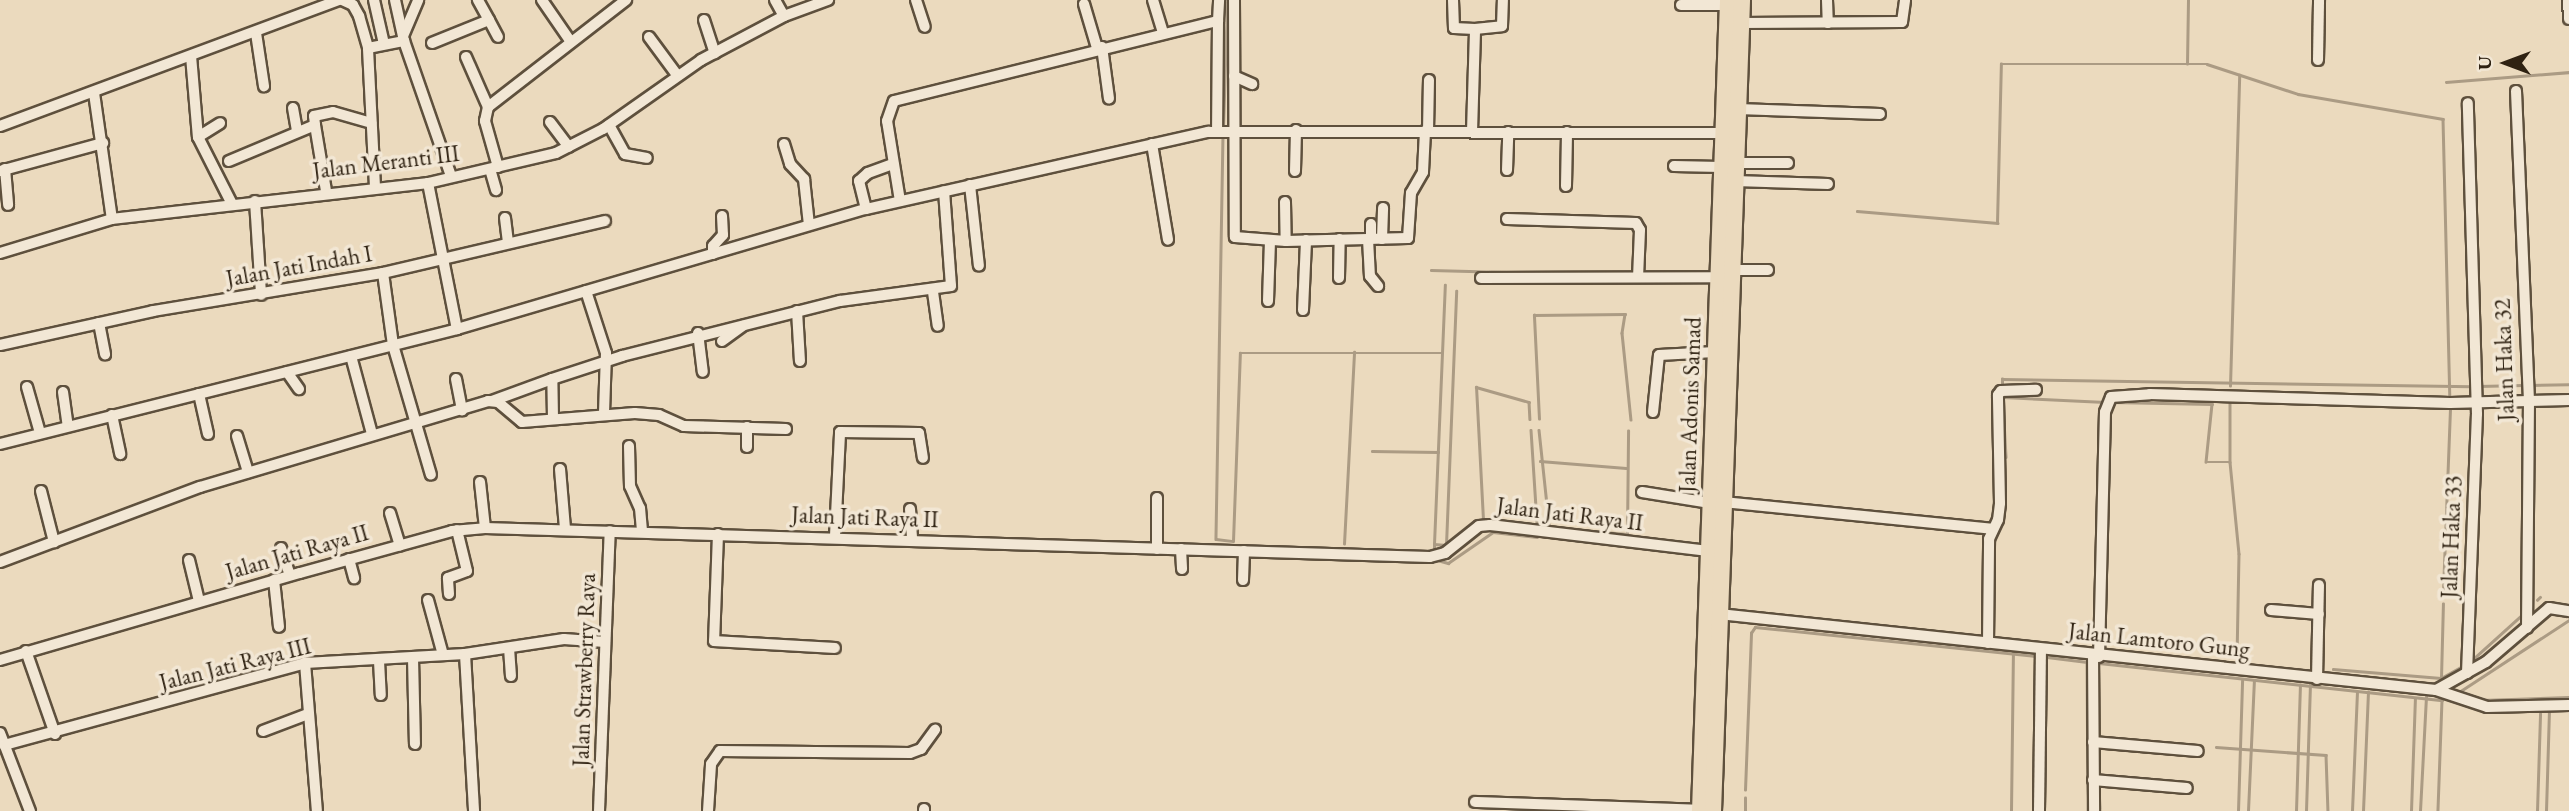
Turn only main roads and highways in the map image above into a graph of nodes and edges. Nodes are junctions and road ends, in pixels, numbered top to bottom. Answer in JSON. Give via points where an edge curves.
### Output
{"nodes":[{"id":1,"x":1732,"y":2,"type":"edge"},
{"id":2,"x":1728,"y":165,"type":"junction"},
{"id":3,"x":1717,"y":503,"type":"junction"},
{"id":4,"x":1700,"y":811,"type":"edge"},
{"id":5,"x":1713,"y":811,"type":"edge"}],
"edges":[{"from":1,"to":2,"type":"highway","name":"Jalan Adonis Samad","via":[[1723,133]]},
{"from":1,"to":2,"type":"highway","via":[[1745,23],[1742,109]]},
{"from":2,"to":3,"type":"highway","name":"Jalan Adonis Samad","via":[[1717,277]]},
{"from":2,"to":3,"type":"highway","via":[[1742,181]]},
{"from":3,"to":4,"type":"highway","name":"Jalan Adonis Samad","via":[[1708,551]]},
{"from":3,"to":5,"type":"highway"}]}
